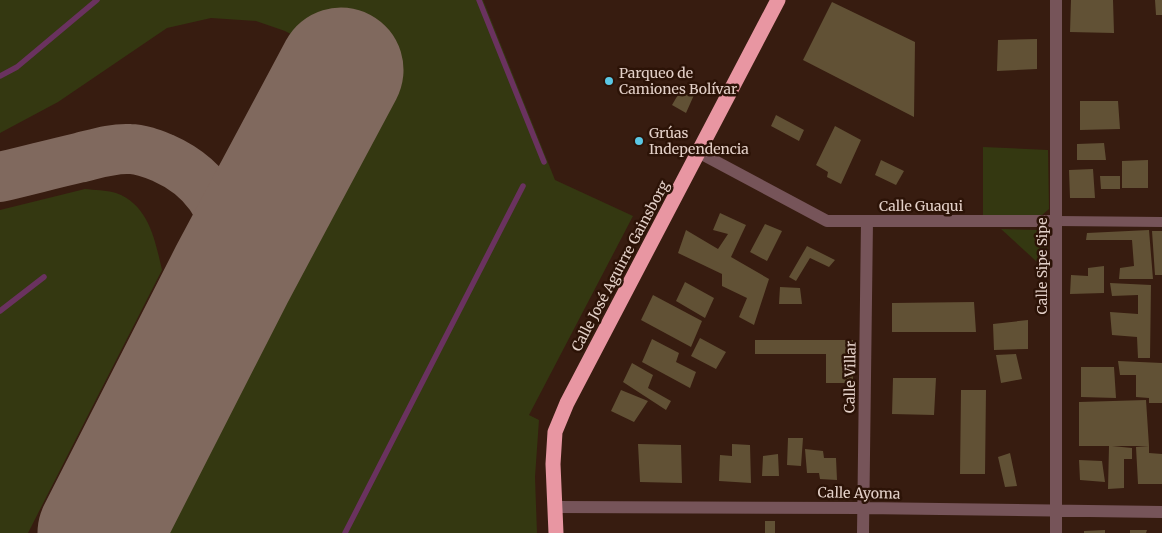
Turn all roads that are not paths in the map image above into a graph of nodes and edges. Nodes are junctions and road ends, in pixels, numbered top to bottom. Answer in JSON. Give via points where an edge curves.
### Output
{"nodes":[{"id":1,"x":778,"y":0,"type":"edge"},
{"id":2,"x":1056,"y":0,"type":"edge"},
{"id":3,"x":698,"y":152,"type":"junction"},
{"id":4,"x":867,"y":221,"type":"junction"},
{"id":5,"x":1057,"y":221,"type":"junction"},
{"id":6,"x":1162,"y":222,"type":"edge"},
{"id":7,"x":555,"y":508,"type":"junction"},
{"id":8,"x":864,"y":508,"type":"junction"},
{"id":9,"x":1056,"y":512,"type":"junction"},
{"id":10,"x":1162,"y":512,"type":"edge"},
{"id":11,"x":556,"y":533,"type":"edge"},
{"id":12,"x":864,"y":533,"type":"edge"},
{"id":13,"x":1056,"y":533,"type":"edge"}],
"edges":[{"from":1,"to":3,"type":"highway","name":"Calle José Aguirre Gainsborg"},
{"from":2,"to":5,"type":"street","name":"Calle Sipe Sipe"},
{"from":3,"to":4,"type":"street","name":"Calle Guaqui","via":[[827,221]]},
{"from":3,"to":7,"type":"highway","name":"Calle José Aguirre Gainsborg","via":[[566,403],[555,432]]},
{"from":4,"to":5,"type":"street","name":"Calle Guaqui"},
{"from":4,"to":8,"type":"street","name":"Calle Villar"},
{"from":5,"to":6,"type":"lane","name":"Calle Guaqui"},
{"from":5,"to":9,"type":"street","name":"Calle Sipe Sipe"},
{"from":7,"to":8,"type":"street","name":"Calle Ayoma"},
{"from":7,"to":11,"type":"highway","name":"Calle José Aguirre Gainsborg"},
{"from":8,"to":9,"type":"street","name":"Calle Ayoma"},
{"from":8,"to":12,"type":"street","name":"Calle Villar"},
{"from":9,"to":10,"type":"street","name":"Calle Ayoma"},
{"from":9,"to":13,"type":"street","name":"Calle Sipe Sipe"}]}
